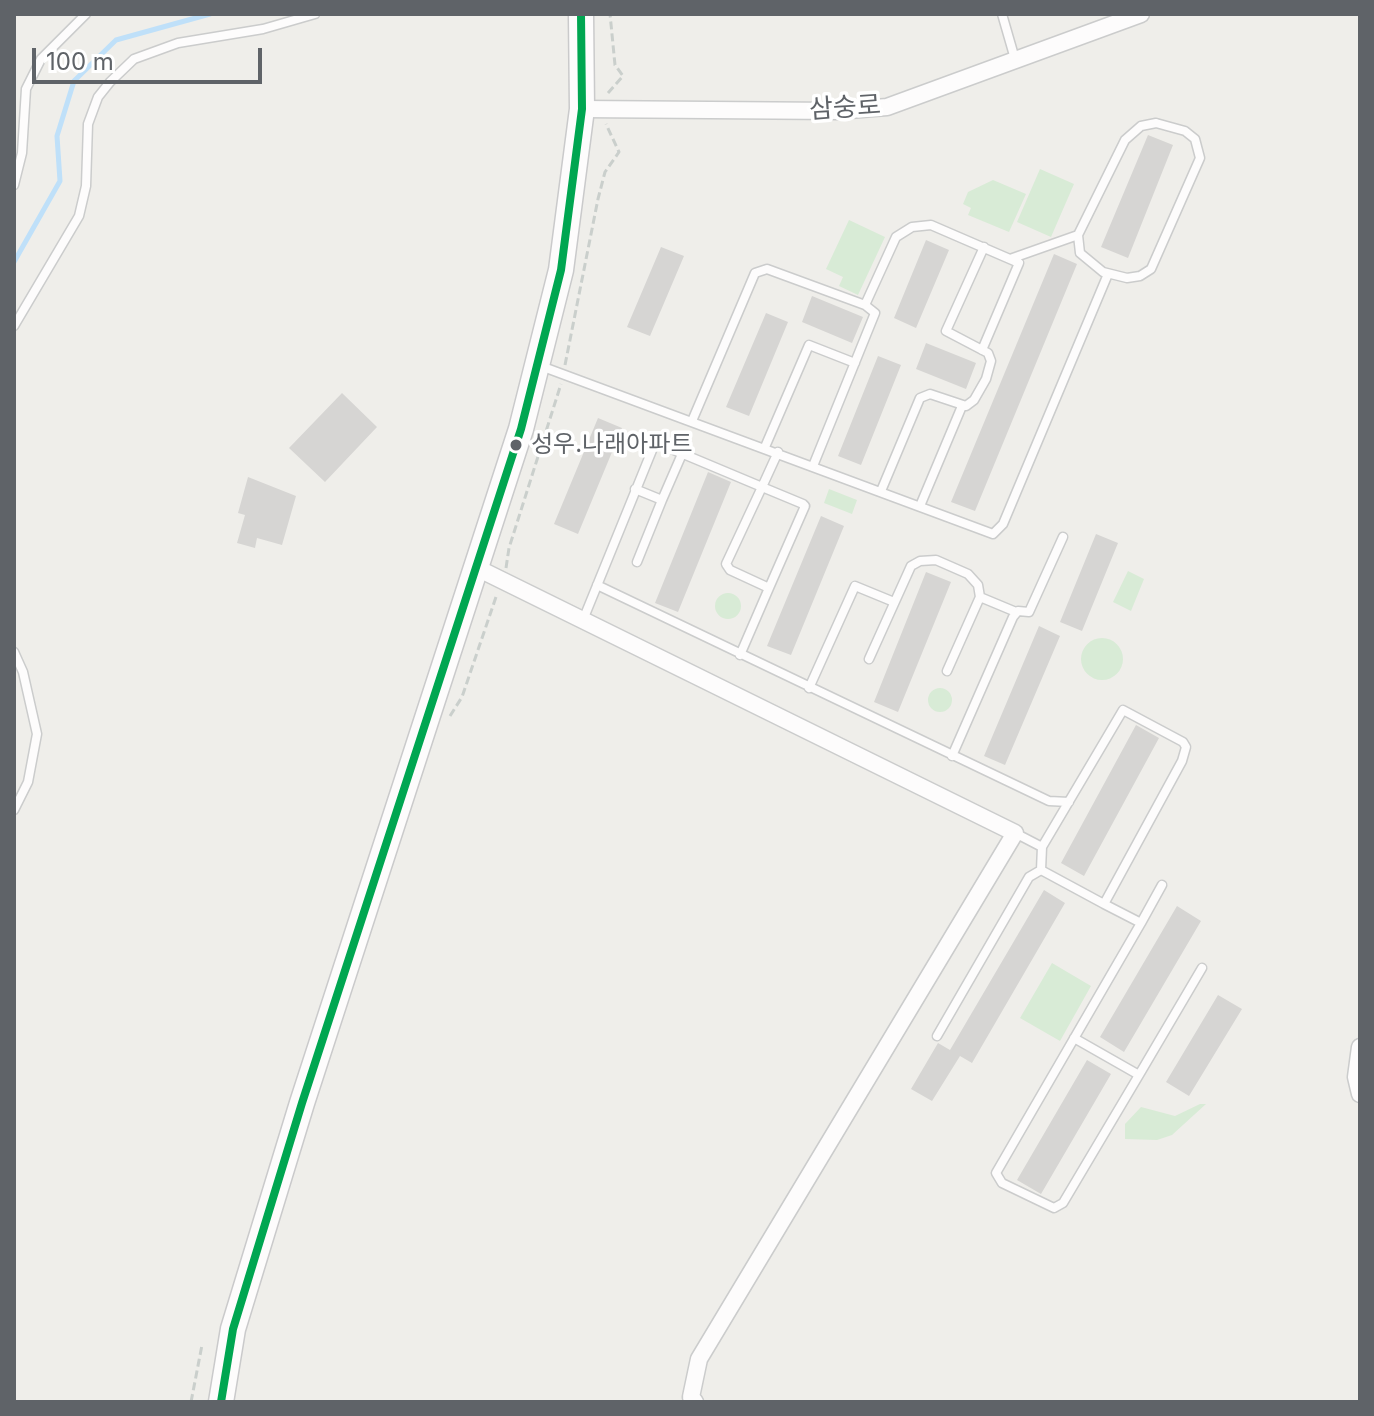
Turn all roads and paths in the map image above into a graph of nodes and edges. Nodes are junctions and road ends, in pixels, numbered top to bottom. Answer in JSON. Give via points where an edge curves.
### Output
{"nodes":[{"id":1,"x":86,"y":14,"type":"edge"},
{"id":2,"x":315,"y":14,"type":"edge"},
{"id":3,"x":581,"y":14,"type":"edge"},
{"id":4,"x":1002,"y":14,"type":"edge"},
{"id":5,"x":1141,"y":14,"type":"edge"},
{"id":6,"x":1015,"y":60,"type":"junction"},
{"id":7,"x":582,"y":109,"type":"junction"},
{"id":8,"x":14,"y":185,"type":"edge"},
{"id":9,"x":1078,"y":235,"type":"junction"},
{"id":10,"x":984,"y":247,"type":"junction"},
{"id":11,"x":1010,"y":259,"type":"junction"},
{"id":12,"x":1108,"y":274,"type":"junction"},
{"id":13,"x":865,"y":305,"type":"junction"},
{"id":14,"x":14,"y":326,"type":"edge"},
{"id":15,"x":982,"y":350,"type":"junction"},
{"id":16,"x":855,"y":363,"type":"junction"},
{"id":17,"x":537,"y":364,"type":"junction"},
{"id":18,"x":962,"y":406,"type":"junction"},
{"id":19,"x":692,"y":421,"type":"junction"},
{"id":20,"x":765,"y":447,"type":"junction"},
{"id":21,"x":778,"y":452,"type":"junction"},
{"id":22,"x":682,"y":454,"type":"junction"},
{"id":23,"x":813,"y":466,"type":"junction"},
{"id":24,"x":762,"y":487,"type":"junction"},
{"id":25,"x":635,"y":489,"type":"junction"},
{"id":26,"x":881,"y":491,"type":"junction"},
{"id":27,"x":662,"y":500,"type":"junction"},
{"id":28,"x":920,"y":506,"type":"junction"},
{"id":29,"x":1063,"y":537,"type":"dead end"},
{"id":30,"x":637,"y":562,"type":"dead end"},
{"id":31,"x":475,"y":567,"type":"junction"},
{"id":32,"x":597,"y":585,"type":"junction"},
{"id":33,"x":769,"y":588,"type":"junction"},
{"id":34,"x":980,"y":597,"type":"junction"},
{"id":35,"x":894,"y":602,"type":"junction"},
{"id":36,"x":1016,"y":612,"type":"junction"},
{"id":37,"x":583,"y":620,"type":"junction"},
{"id":38,"x":14,"y":652,"type":"edge"},
{"id":39,"x":740,"y":655,"type":"junction"},
{"id":40,"x":869,"y":659,"type":"dead end"},
{"id":41,"x":947,"y":671,"type":"dead end"},
{"id":42,"x":809,"y":688,"type":"junction"},
{"id":43,"x":952,"y":756,"type":"junction"},
{"id":44,"x":1069,"y":802,"type":"junction"},
{"id":45,"x":14,"y":810,"type":"edge"},
{"id":46,"x":1015,"y":833,"type":"junction"},
{"id":47,"x":1042,"y":847,"type":"junction"},
{"id":48,"x":1041,"y":870,"type":"junction"},
{"id":49,"x":1162,"y":885,"type":"dead end"},
{"id":50,"x":1104,"y":904,"type":"junction"},
{"id":51,"x":1141,"y":923,"type":"junction"},
{"id":52,"x":1202,"y":968,"type":"dead end"},
{"id":53,"x":937,"y":1036,"type":"dead end"},
{"id":54,"x":1074,"y":1038,"type":"junction"},
{"id":55,"x":1360,"y":1047,"type":"edge"},
{"id":56,"x":1139,"y":1075,"type":"junction"},
{"id":57,"x":1360,"y":1094,"type":"edge"},
{"id":58,"x":202,"y":1345,"type":"dead end"},
{"id":59,"x":191,"y":1402,"type":"edge"},
{"id":60,"x":221,"y":1402,"type":"edge"},
{"id":61,"x":695,"y":1402,"type":"edge"}],
"edges":[{"from":1,"to":8,"type":"lane","via":[[41,59],[26,89]]},
{"from":2,"to":14,"type":"lane","via":[[178,43],[134,59],[110,82],[88,124],[86,186],[79,216]]},
{"from":3,"to":7,"type":"main road"},
{"from":4,"to":6,"type":"lane"},
{"from":5,"to":6,"type":"street","name":"삼숭로"},
{"from":6,"to":7,"type":"street","name":"삼숭로","via":[[887,107]]},
{"from":7,"to":17,"type":"main road","via":[[561,270]]},
{"from":9,"to":11,"type":"lane"},
{"from":9,"to":12,"type":"lane","via":[[1080,253]]},
{"from":9,"to":12,"type":"lane","via":[[1134,131],[1156,123],[1195,139],[1200,158],[1151,269],[1127,278]]},
{"from":10,"to":11,"type":"lane"},
{"from":10,"to":13,"type":"lane","via":[[931,225],[904,231],[896,237]]},
{"from":10,"to":15,"type":"lane","via":[[946,331]]},
{"from":11,"to":15,"type":"lane","via":[[1020,267]]},
{"from":12,"to":28,"type":"lane","via":[[999,530],[993,534]]},
{"from":13,"to":16,"type":"lane","via":[[875,319]]},
{"from":13,"to":19,"type":"lane","via":[[759,269]]},
{"from":15,"to":18,"type":"lane","via":[[991,361],[986,379],[974,400]]},
{"from":16,"to":20,"type":"lane","via":[[809,345]]},
{"from":16,"to":23,"type":"lane"},
{"from":17,"to":19,"type":"lane"},
{"from":17,"to":31,"type":"main road"},
{"from":18,"to":26,"type":"lane","via":[[930,394],[920,398]]},
{"from":18,"to":28,"type":"lane"},
{"from":19,"to":20,"type":"lane"},
{"from":20,"to":21,"type":"lane"},
{"from":21,"to":23,"type":"lane"},
{"from":21,"to":24,"type":"lane"},
{"from":22,"to":24,"type":"lane"},
{"from":22,"to":25,"type":"lane","via":[[653,444]]},
{"from":22,"to":27,"type":"lane"},
{"from":23,"to":26,"type":"lane"},
{"from":24,"to":33,"type":"lane","via":[[726,564]]},
{"from":24,"to":33,"type":"lane","via":[[806,509]]},
{"from":25,"to":27,"type":"lane"},
{"from":25,"to":32,"type":"lane"},
{"from":26,"to":28,"type":"lane"},
{"from":27,"to":30,"type":"lane"},
{"from":29,"to":36,"type":"lane","via":[[1029,612]]},
{"from":31,"to":37,"type":"street"},
{"from":31,"to":60,"type":"main road","via":[[292,1133],[233,1329]]},
{"from":32,"to":37,"type":"lane"},
{"from":32,"to":39,"type":"lane"},
{"from":33,"to":39,"type":"lane"},
{"from":34,"to":35,"type":"lane","via":[[968,574],[928,560],[911,566]]},
{"from":34,"to":36,"type":"lane"},
{"from":34,"to":41,"type":"lane"},
{"from":35,"to":40,"type":"lane"},
{"from":35,"to":42,"type":"lane","via":[[861,587],[852,589]]},
{"from":36,"to":43,"type":"lane"},
{"from":37,"to":46,"type":"street"},
{"from":38,"to":45,"type":"lane","via":[[37,734],[28,782]]},
{"from":39,"to":42,"type":"lane"},
{"from":42,"to":43,"type":"lane"},
{"from":43,"to":44,"type":"lane","via":[[1049,801]]},
{"from":44,"to":47,"type":"lane"},
{"from":44,"to":50,"type":"lane","via":[[1123,710],[1186,747]]},
{"from":46,"to":47,"type":"lane"},
{"from":46,"to":61,"type":"street","via":[[699,1359],[691,1397]]},
{"from":47,"to":48,"type":"lane"},
{"from":48,"to":50,"type":"lane"},
{"from":48,"to":53,"type":"lane","via":[[1029,877]]},
{"from":49,"to":51,"type":"lane"},
{"from":50,"to":51,"type":"lane"},
{"from":51,"to":54,"type":"lane"},
{"from":52,"to":56,"type":"lane"},
{"from":54,"to":56,"type":"lane"},
{"from":54,"to":56,"type":"lane","via":[[1000,1166],[996,1175],[1002,1183],[1049,1207],[1060,1206]]},
{"from":55,"to":57,"type":"street"},
{"from":58,"to":59,"type":"path"}]}
